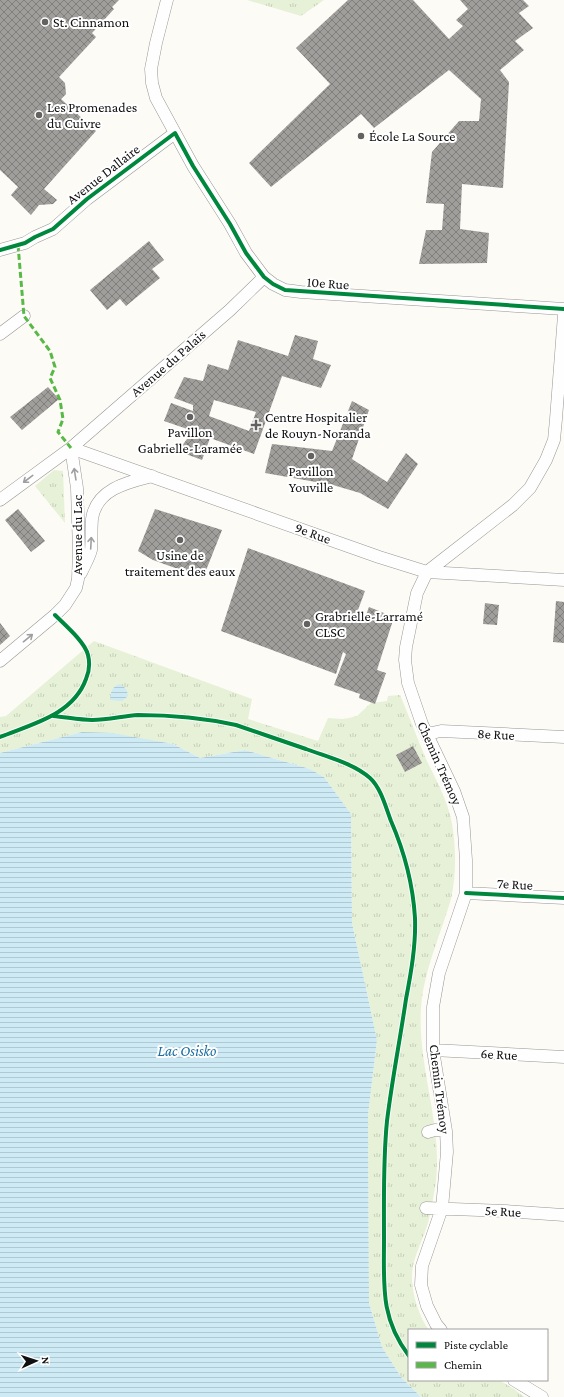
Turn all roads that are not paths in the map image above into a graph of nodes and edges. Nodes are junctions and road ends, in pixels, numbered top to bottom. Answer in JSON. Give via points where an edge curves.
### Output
{"nodes":[{"id":1,"x":167,"y":0,"type":"edge"},
{"id":2,"x":175,"y":132,"type":"junction"},
{"id":3,"x":0,"y":250,"type":"edge"},
{"id":4,"x":264,"y":277,"type":"junction"},
{"id":5,"x":564,"y":309,"type":"edge"},
{"id":6,"x":564,"y":314,"type":"edge"},
{"id":7,"x":24,"y":316,"type":"dead end"},
{"id":8,"x":0,"y":334,"type":"edge"},
{"id":9,"x":71,"y":448,"type":"junction"},
{"id":10,"x":152,"y":476,"type":"junction"},
{"id":11,"x":0,"y":500,"type":"edge"},
{"id":12,"x":427,"y":572,"type":"junction"},
{"id":13,"x":78,"y":579,"type":"junction"},
{"id":14,"x":564,"y":580,"type":"edge"},
{"id":15,"x":0,"y":661,"type":"edge"},
{"id":16,"x":427,"y":734,"type":"junction"},
{"id":17,"x":564,"y":737,"type":"edge"},
{"id":18,"x":466,"y":892,"type":"junction"},
{"id":19,"x":564,"y":898,"type":"edge"},
{"id":20,"x":434,"y":1050,"type":"junction"},
{"id":21,"x":564,"y":1057,"type":"edge"},
{"id":22,"x":446,"y":1131,"type":"junction"},
{"id":23,"x":428,"y":1132,"type":"dead end"},
{"id":24,"x":426,"y":1208,"type":"dead end"},
{"id":25,"x":442,"y":1208,"type":"junction"},
{"id":26,"x":564,"y":1215,"type":"edge"},
{"id":27,"x":440,"y":1329,"type":"edge"},
{"id":28,"x":516,"y":1381,"type":"edge"},
{"id":29,"x":542,"y":1397,"type":"edge"}],
"edges":[{"from":1,"to":2,"type":"street","name":"10e Rue","via":[[156,43],[152,83],[156,98]]},
{"from":2,"to":3,"type":"street","name":"Avenue Dallaire","via":[[53,229],[25,243]]},
{"from":2,"to":4,"type":"street","name":"10e Rue","via":[[246,253]]},
{"from":4,"to":5,"type":"street","name":"10e Rue","via":[[286,290],[302,292]]},
{"from":4,"to":9,"type":"street","name":"Avenue du Palais"},
{"from":6,"to":12,"type":"street","name":"Chemin Trémoy","via":[[554,440],[539,474],[530,488],[513,505]]},
{"from":7,"to":8,"type":"street"},
{"from":9,"to":10,"type":"street","name":"9e Rue"},
{"from":9,"to":11,"type":"street","name":"Avenue du Palais","one_way":true},
{"from":13,"to":9,"type":"street","name":"Avenue du Lac","one_way":true,"via":[[77,488]]},
{"from":10,"to":12,"type":"street","name":"9e Rue"},
{"from":13,"to":10,"type":"street","one_way":true,"via":[[91,551],[92,518],[99,501],[110,490]]},
{"from":12,"to":14,"type":"street","name":"9e Rue"},
{"from":12,"to":16,"type":"street","name":"Chemin Trémoy","via":[[417,593],[407,636],[405,660],[408,683]]},
{"from":15,"to":13,"type":"street","name":"Avenue du Lac","one_way":true,"via":[[56,615],[72,595]]},
{"from":16,"to":17,"type":"street","name":"8e Rue","via":[[441,731]]},
{"from":16,"to":18,"type":"street","name":"Chemin Trémoy","via":[[454,791],[463,817]]},
{"from":18,"to":19,"type":"street","name":"7e Rue"},
{"from":18,"to":20,"type":"street","name":"Chemin Trémoy","via":[[439,973],[433,1007]]},
{"from":20,"to":21,"type":"street","name":"6e Rue"},
{"from":20,"to":22,"type":"street","name":"Chemin Trémoy"},
{"from":22,"to":23,"type":"street"},
{"from":22,"to":25,"type":"street","name":"Chemin Trémoy","via":[[447,1152]]},
{"from":24,"to":25,"type":"street","name":"5e Rue"},
{"from":25,"to":26,"type":"street","name":"5e Rue"},
{"from":25,"to":27,"type":"street","name":"Chemin Trémoy","via":[[422,1266],[421,1285],[427,1306]]},
{"from":28,"to":29,"type":"street"}]}
